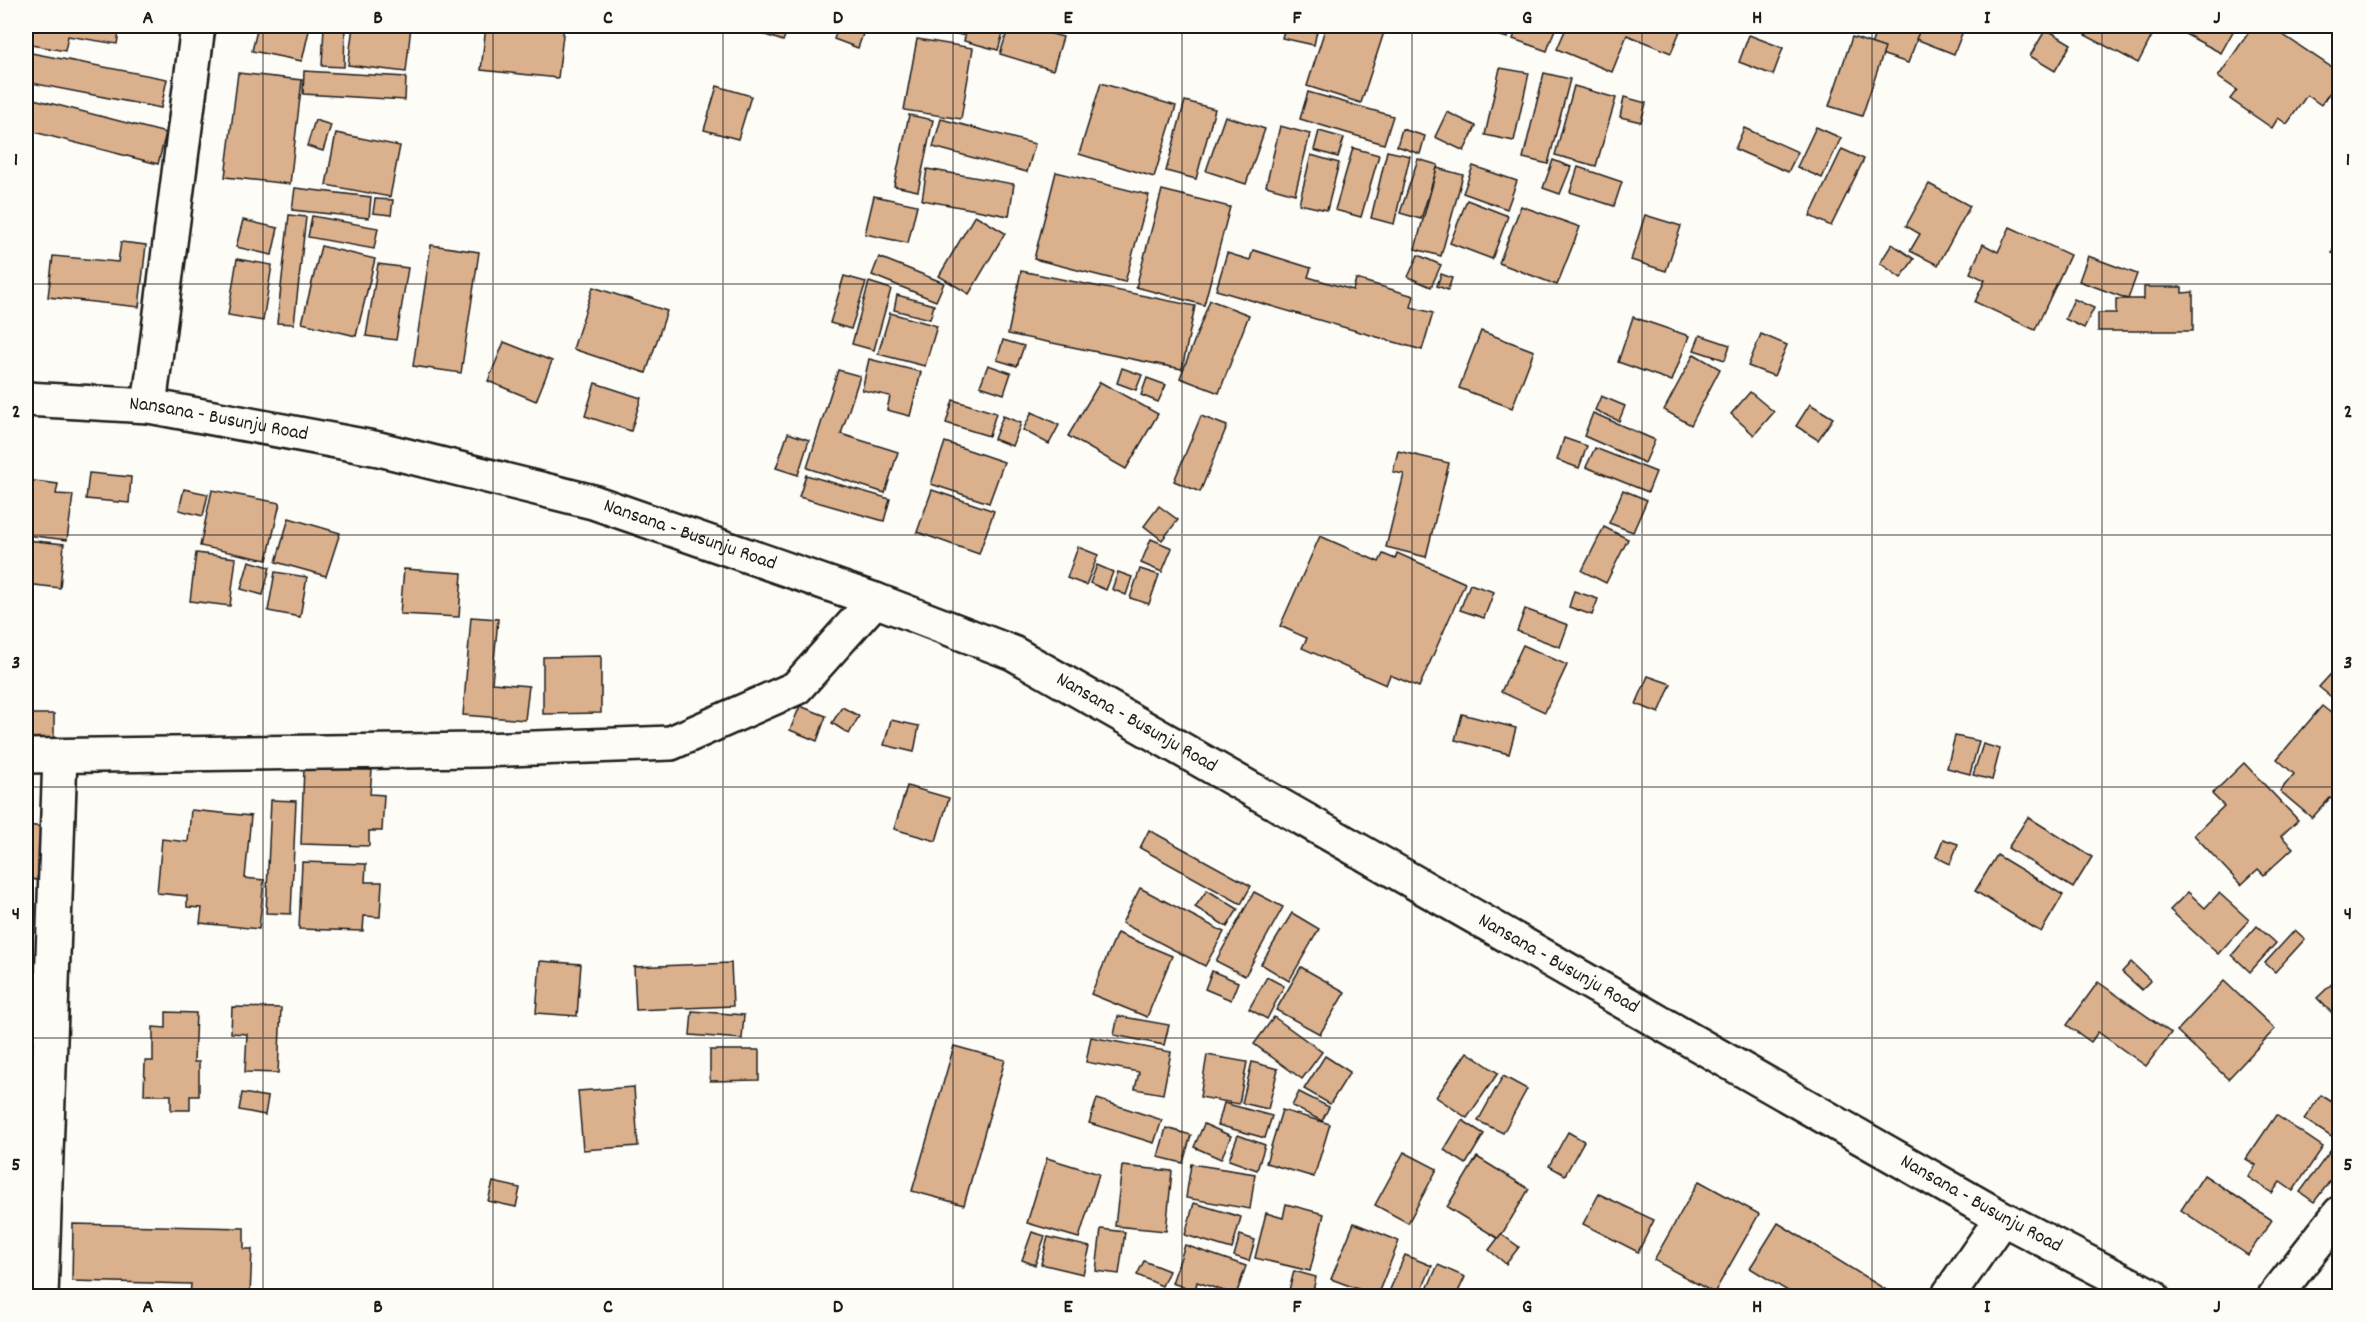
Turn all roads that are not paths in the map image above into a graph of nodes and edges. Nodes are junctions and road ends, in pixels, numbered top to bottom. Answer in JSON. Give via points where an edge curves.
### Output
{"nodes":[{"id":1,"x":198,"y":26,"type":"edge"},
{"id":2,"x":26,"y":399,"type":"edge"},
{"id":3,"x":149,"y":406,"type":"junction"},
{"id":4,"x":875,"y":600,"type":"junction"},
{"id":5,"x":26,"y":756,"type":"edge"},
{"id":6,"x":60,"y":756,"type":"junction"},
{"id":7,"x":2340,"y":1213,"type":"edge"},
{"id":8,"x":2002,"y":1218,"type":"junction"},
{"id":9,"x":41,"y":1296,"type":"edge"},
{"id":10,"x":1948,"y":1296,"type":"edge"},
{"id":11,"x":2152,"y":1296,"type":"edge"},
{"id":12,"x":2275,"y":1296,"type":"edge"}],
"edges":[{"from":1,"to":3,"type":"main road"},
{"from":2,"to":3,"type":"main road","name":"Nansana - Busunju Road"},
{"from":3,"to":4,"type":"main road","name":"Nansana - Busunju Road","via":[[379,448],[593,502]]},
{"from":4,"to":6,"type":"main road","via":[[796,688],[672,743]]},
{"from":4,"to":8,"type":"main road","name":"Nansana - Busunju Road","via":[[1013,653]]},
{"from":5,"to":6,"type":"main road"},
{"from":6,"to":9,"type":"main road"},
{"from":7,"to":12,"type":"main road"},
{"from":8,"to":10,"type":"main road"},
{"from":8,"to":11,"type":"main road","name":"Nansana - Busunju Road"}]}
